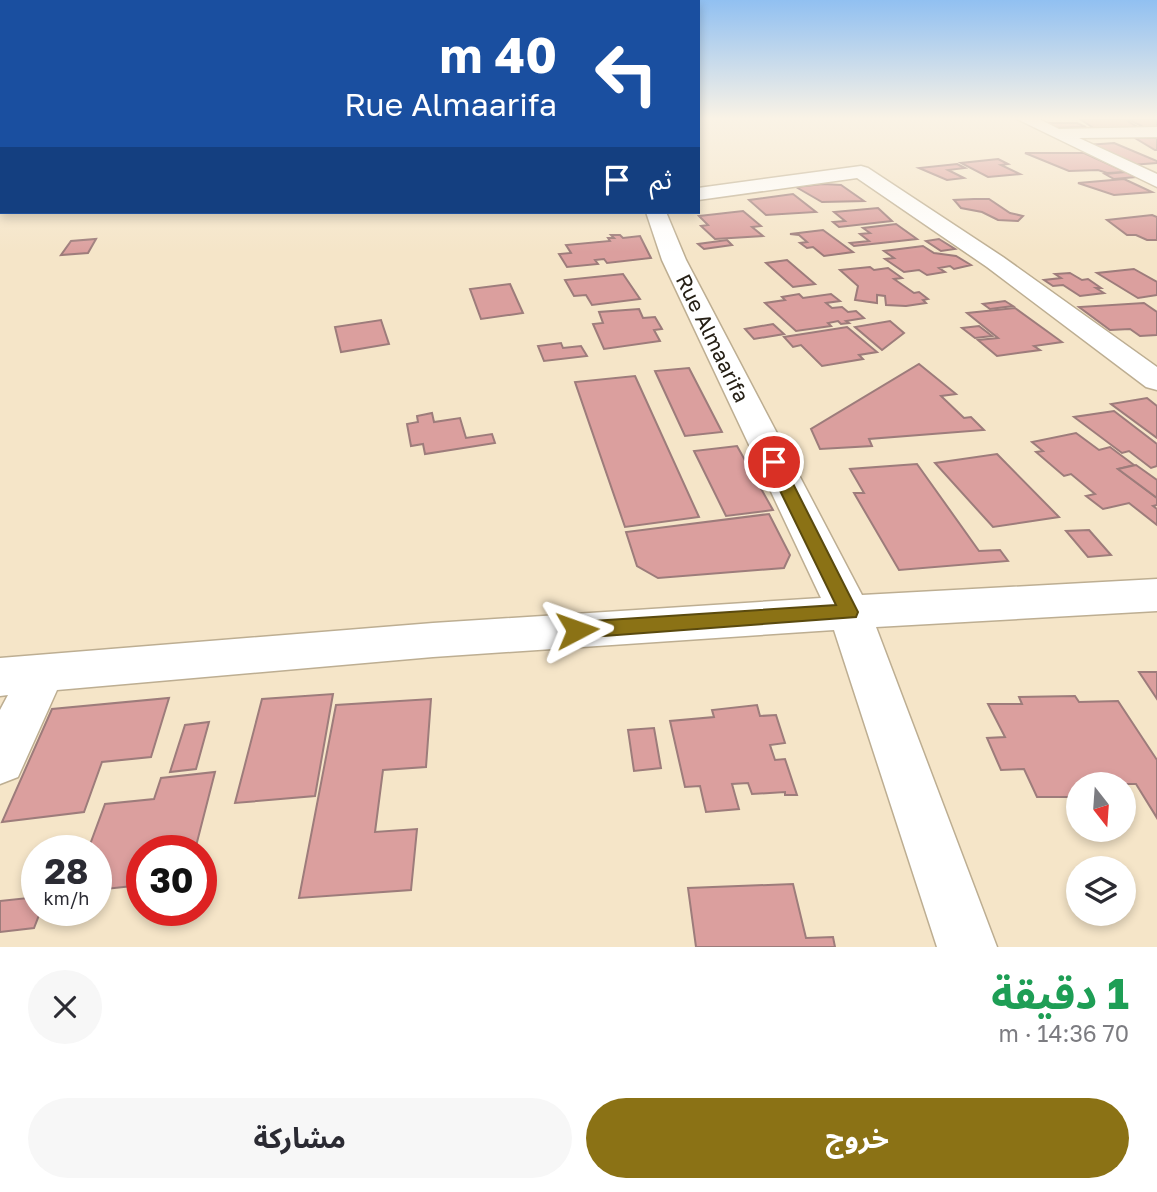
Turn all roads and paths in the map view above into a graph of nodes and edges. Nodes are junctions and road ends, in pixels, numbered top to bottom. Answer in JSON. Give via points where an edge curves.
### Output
{"nodes":[{"id":1,"x":1119,"y":163,"type":"edge"},
{"id":2,"x":1157,"y":181,"type":"edge"},
{"id":3,"x":700,"y":194,"type":"edge"},
{"id":4,"x":657,"y":214,"type":"edge"},
{"id":5,"x":1157,"y":381,"type":"edge"},
{"id":6,"x":1157,"y":595,"type":"edge"},
{"id":7,"x":849,"y":612,"type":"junction"},
{"id":8,"x":21,"y":675,"type":"edge"},
{"id":9,"x":0,"y":761,"type":"edge"},
{"id":10,"x":967,"y":947,"type":"edge"}],
"edges":[{"from":1,"to":2,"type":"street"},
{"from":3,"to":5,"type":"street","via":[[861,173],[995,261]]},
{"from":4,"to":7,"type":"street","name":"Rue Almaarifa","via":[[674,260]]},
{"from":6,"to":7,"type":"street"},
{"from":7,"to":8,"type":"street"},
{"from":7,"to":10,"type":"street","name":"Rue Almaarifa"},
{"from":8,"to":9,"type":"street"}]}
